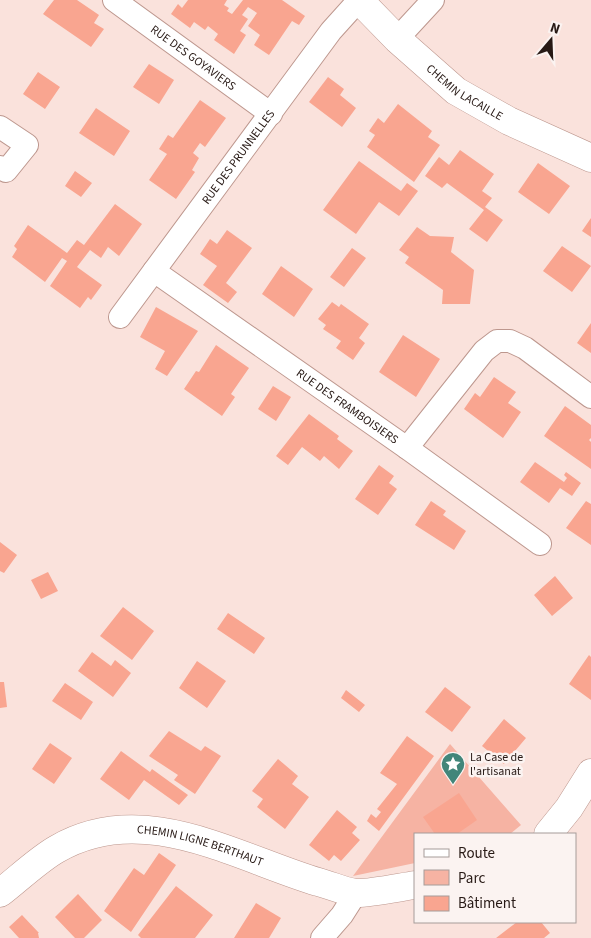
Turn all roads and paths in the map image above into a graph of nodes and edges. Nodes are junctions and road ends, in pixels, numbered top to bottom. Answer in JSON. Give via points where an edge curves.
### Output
{"nodes":[{"id":1,"x":114,"y":0,"type":"edge"},
{"id":2,"x":359,"y":0,"type":"edge"},
{"id":3,"x":433,"y":0,"type":"edge"},
{"id":4,"x":397,"y":39,"type":"junction"},
{"id":5,"x":271,"y":114,"type":"junction"},
{"id":6,"x":0,"y":127,"type":"edge"},
{"id":7,"x":591,"y":158,"type":"edge"},
{"id":8,"x":0,"y":167,"type":"edge"},
{"id":9,"x":154,"y":271,"type":"junction"},
{"id":10,"x":120,"y":317,"type":"dead end"},
{"id":11,"x":591,"y":398,"type":"edge"},
{"id":12,"x":407,"y":448,"type":"junction"},
{"id":13,"x":540,"y":544,"type":"dead end"},
{"id":14,"x":591,"y":772,"type":"edge"},
{"id":15,"x":549,"y":833,"type":"edge"},
{"id":16,"x":414,"y":885,"type":"edge"},
{"id":17,"x":0,"y":893,"type":"edge"},
{"id":18,"x":356,"y":893,"type":"junction"},
{"id":19,"x":322,"y":938,"type":"edge"}],
"edges":[{"from":1,"to":5,"type":"street","name":"RUE DES GOYAVIERS"},
{"from":2,"to":4,"type":"street","name":"CHEMIN LACAILLE"},
{"from":2,"to":5,"type":"street","name":"RUE DES PRUNNELLES","via":[[331,31]]},
{"from":3,"to":4,"type":"street"},
{"from":4,"to":7,"type":"street","name":"CHEMIN LACAILLE","via":[[456,91],[509,121]]},
{"from":5,"to":9,"type":"street","name":"RUE DES PRUNNELLES"},
{"from":6,"to":8,"type":"street","via":[[27,145],[6,171]]},
{"from":9,"to":10,"type":"street","name":"RUE DES PRUNNELLES"},
{"from":9,"to":12,"type":"street","name":"RUE DES FRAMBOISIERS"},
{"from":11,"to":12,"type":"street","via":[[525,348],[510,341],[497,341],[484,351]]},
{"from":12,"to":13,"type":"street","name":"RUE DES FRAMBOISIERS"},
{"from":14,"to":15,"type":"street","via":[[570,808]]},
{"from":16,"to":18,"type":"street","name":"CHEMIN LIGNE BERTHAUT"},
{"from":17,"to":18,"type":"street","name":"CHEMIN LIGNE BERTHAUT","via":[[57,849],[113,830],[158,830],[210,843],[298,876]]},
{"from":18,"to":19,"type":"street"}]}
